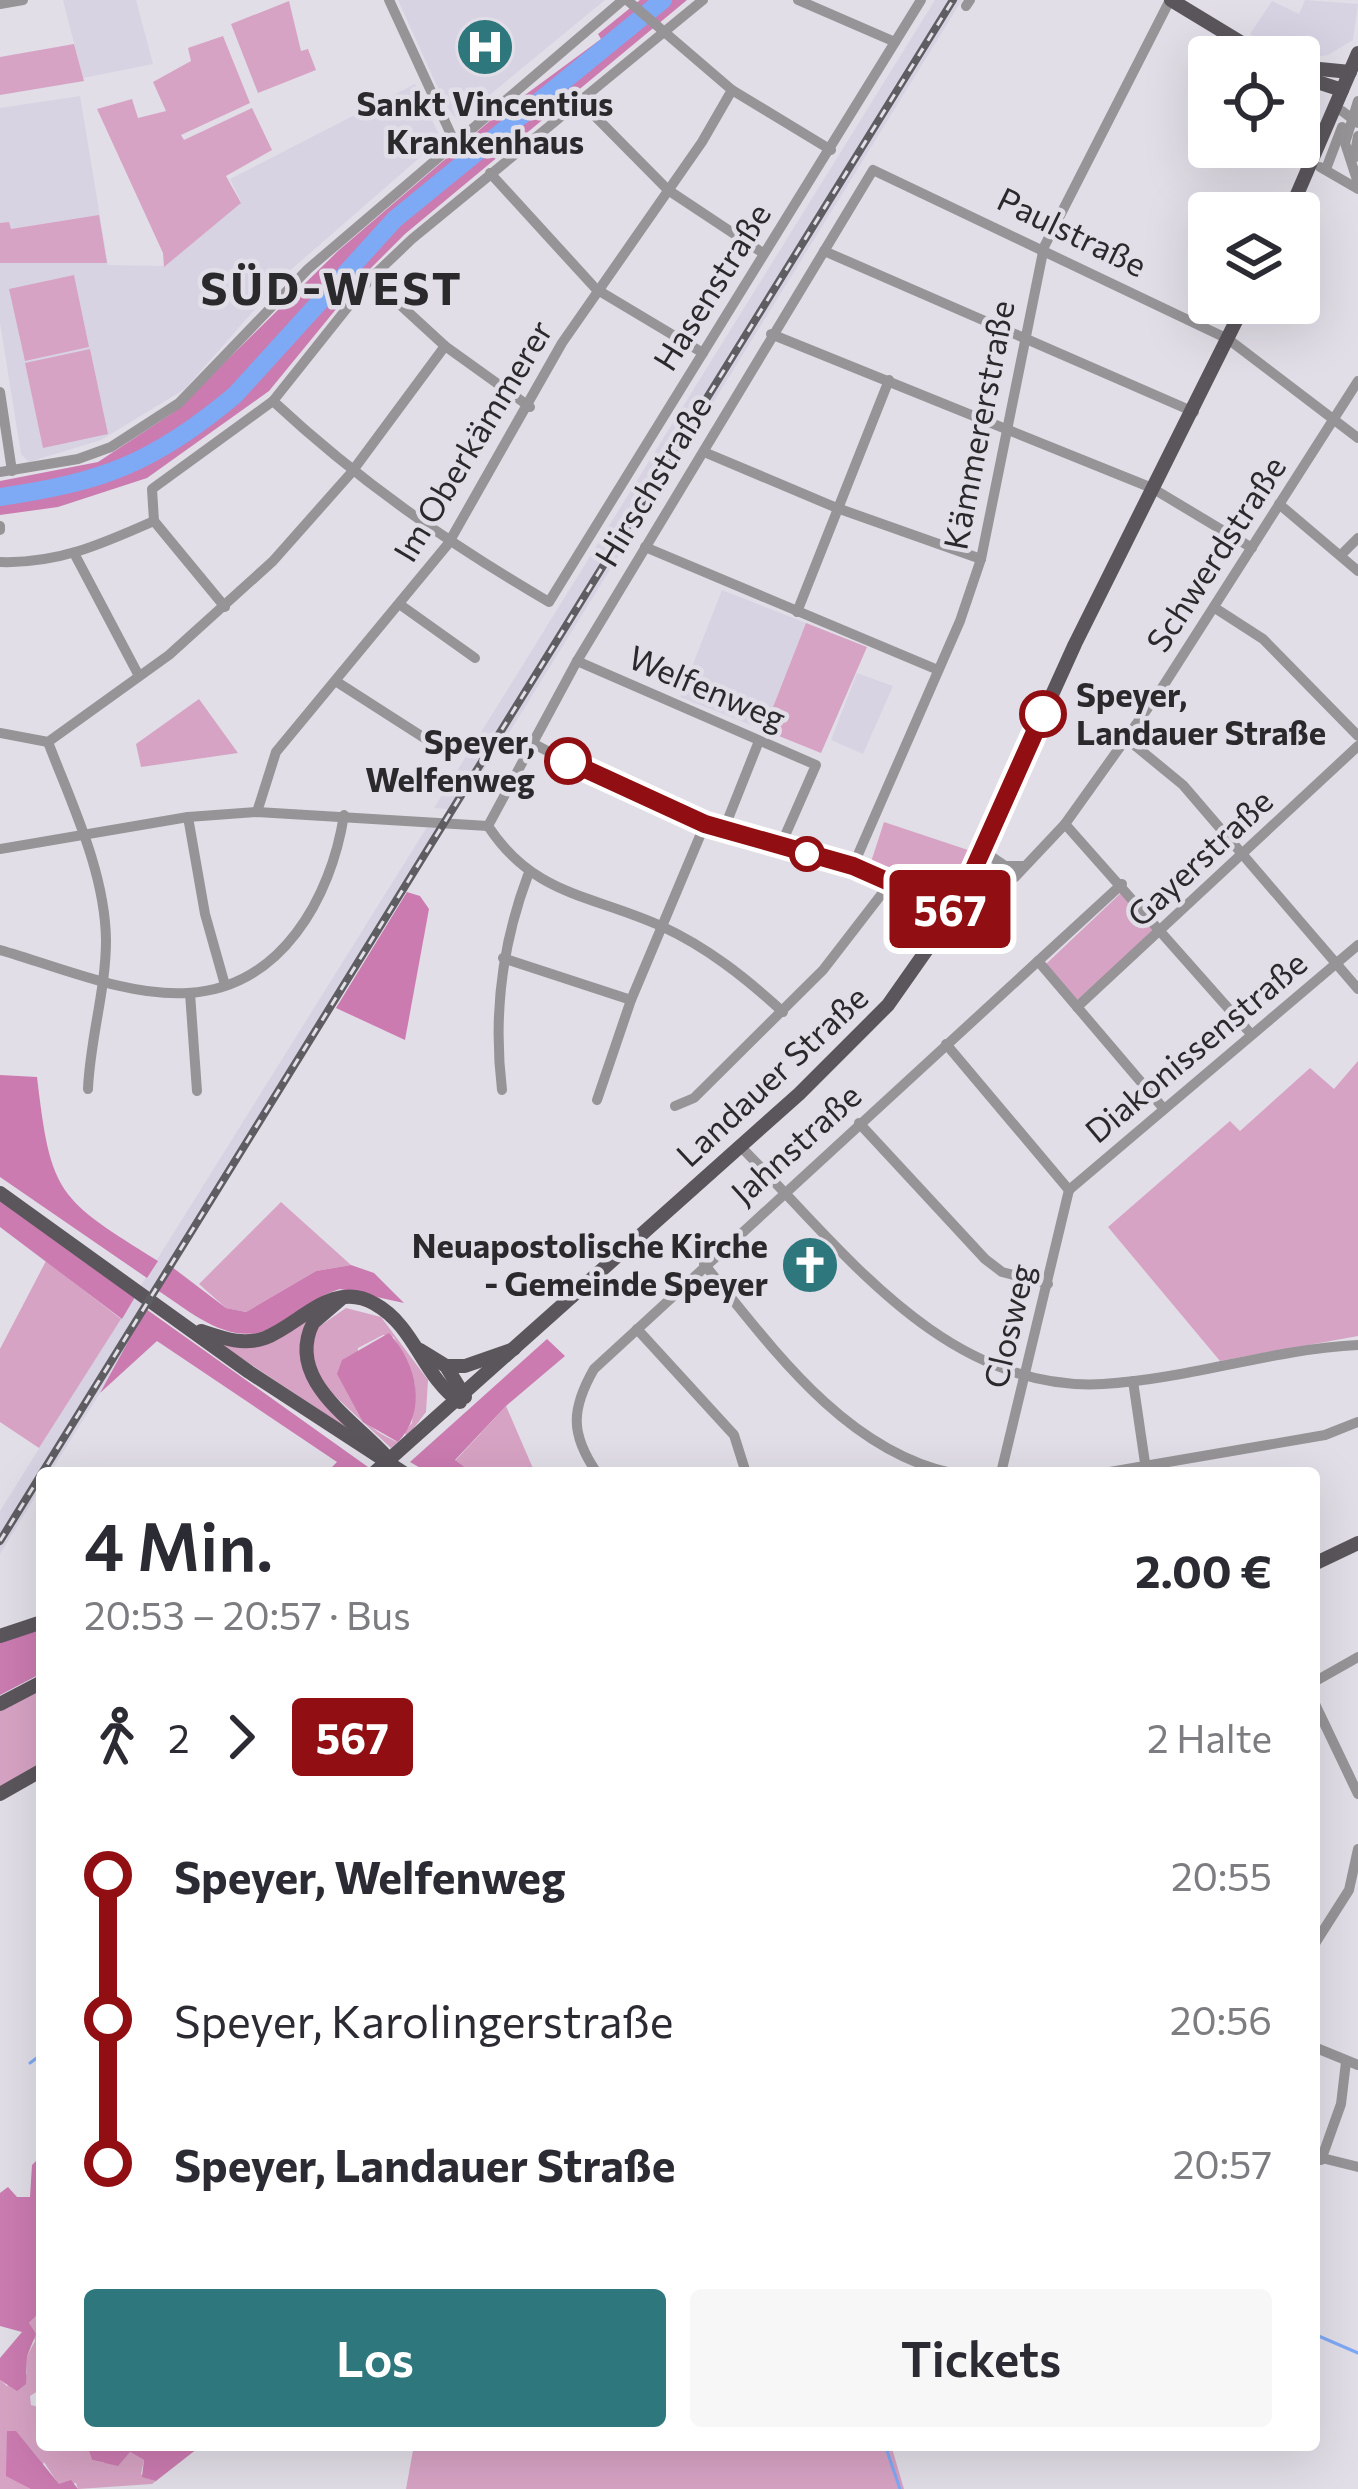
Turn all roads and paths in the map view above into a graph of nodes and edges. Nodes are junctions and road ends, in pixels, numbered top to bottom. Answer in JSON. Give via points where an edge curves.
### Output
{"nodes":[{"id":1,"x":23,"y":0,"type":"edge"},
{"id":2,"x":389,"y":0,"type":"edge"},
{"id":3,"x":704,"y":0,"type":"edge"},
{"id":4,"x":798,"y":0,"type":"edge"},
{"id":5,"x":921,"y":0,"type":"edge"},
{"id":6,"x":1170,"y":0,"type":"edge"},
{"id":7,"x":629,"y":3,"type":"edge"},
{"id":8,"x":0,"y":4,"type":"edge"},
{"id":9,"x":661,"y":33,"type":"junction"},
{"id":10,"x":1230,"y":36,"type":"edge"},
{"id":11,"x":895,"y":42,"type":"junction"},
{"id":12,"x":1358,"y":49,"type":"edge"},
{"id":13,"x":1320,"y":68,"type":"edge"},
{"id":14,"x":1320,"y":71,"type":"edge"},
{"id":15,"x":1356,"y":78,"type":"edge"},
{"id":16,"x":1320,"y":80,"type":"edge"},
{"id":17,"x":732,"y":90,"type":"junction"},
{"id":18,"x":1342,"y":90,"type":"junction"},
{"id":19,"x":579,"y":100,"type":"junction"},
{"id":20,"x":1358,"y":101,"type":"edge"},
{"id":21,"x":454,"y":141,"type":"junction"},
{"id":22,"x":1352,"y":147,"type":"edge"},
{"id":23,"x":831,"y":150,"type":"junction"},
{"id":24,"x":873,"y":170,"type":"joint"},
{"id":25,"x":1327,"y":170,"type":"junction"},
{"id":26,"x":490,"y":173,"type":"junction"},
{"id":27,"x":668,"y":190,"type":"junction"},
{"id":28,"x":1297,"y":192,"type":"edge"},
{"id":29,"x":1044,"y":247,"type":"junction"},
{"id":30,"x":824,"y":251,"type":"junction"},
{"id":31,"x":763,"y":253,"type":"junction"},
{"id":32,"x":371,"y":278,"type":"junction"},
{"id":33,"x":596,"y":289,"type":"junction"},
{"id":34,"x":1235,"y":324,"type":"edge"},
{"id":35,"x":771,"y":334,"type":"junction"},
{"id":36,"x":1024,"y":339,"type":"junction"},
{"id":37,"x":1228,"y":339,"type":"junction"},
{"id":38,"x":445,"y":346,"type":"junction"},
{"id":39,"x":703,"y":353,"type":"junction"},
{"id":40,"x":889,"y":380,"type":"junction"},
{"id":41,"x":1358,"y":381,"type":"edge"},
{"id":42,"x":0,"y":392,"type":"edge"},
{"id":43,"x":273,"y":401,"type":"junction"},
{"id":44,"x":530,"y":407,"type":"junction"},
{"id":45,"x":1193,"y":412,"type":"junction"},
{"id":46,"x":1334,"y":420,"type":"junction"},
{"id":47,"x":1007,"y":426,"type":"junction"},
{"id":48,"x":1358,"y":438,"type":"edge"},
{"id":49,"x":704,"y":452,"type":"junction"},
{"id":50,"x":6,"y":472,"type":"edge"},
{"id":51,"x":351,"y":473,"type":"junction"},
{"id":52,"x":1152,"y":488,"type":"junction"},
{"id":53,"x":1279,"y":504,"type":"junction"},
{"id":54,"x":837,"y":508,"type":"junction"},
{"id":55,"x":154,"y":521,"type":"junction"},
{"id":56,"x":1358,"y":538,"type":"edge"},
{"id":57,"x":448,"y":544,"type":"junction"},
{"id":58,"x":644,"y":547,"type":"junction"},
{"id":59,"x":1252,"y":548,"type":"junction"},
{"id":60,"x":75,"y":555,"type":"junction"},
{"id":61,"x":1341,"y":555,"type":"junction"},
{"id":62,"x":981,"y":559,"type":"junction"},
{"id":63,"x":0,"y":562,"type":"edge"},
{"id":64,"x":1358,"y":571,"type":"edge"},
{"id":65,"x":402,"y":606,"type":"junction"},
{"id":66,"x":225,"y":607,"type":"junction"},
{"id":67,"x":1215,"y":608,"type":"junction"},
{"id":68,"x":797,"y":612,"type":"junction"},
{"id":69,"x":475,"y":658,"type":"dead end"},
{"id":70,"x":577,"y":662,"type":"junction"},
{"id":71,"x":938,"y":670,"type":"junction"},
{"id":72,"x":140,"y":676,"type":"junction"},
{"id":73,"x":337,"y":682,"type":"junction"},
{"id":74,"x":0,"y":733,"type":"edge"},
{"id":75,"x":1358,"y":736,"type":"edge"},
{"id":76,"x":1127,"y":739,"type":"junction"},
{"id":77,"x":429,"y":741,"type":"dead end"},
{"id":78,"x":759,"y":741,"type":"junction"},
{"id":79,"x":48,"y":742,"type":"junction"},
{"id":80,"x":534,"y":744,"type":"junction"},
{"id":81,"x":1358,"y":746,"type":"edge"},
{"id":82,"x":257,"y":812,"type":"junction"},
{"id":83,"x":344,"y":815,"type":"junction"},
{"id":84,"x":188,"y":817,"type":"junction"},
{"id":85,"x":705,"y":824,"type":"junction"},
{"id":86,"x":1065,"y":824,"type":"junction"},
{"id":87,"x":488,"y":826,"type":"junction"},
{"id":88,"x":724,"y":829,"type":"junction"},
{"id":89,"x":83,"y":836,"type":"junction"},
{"id":90,"x":780,"y":847,"type":"junction"},
{"id":91,"x":0,"y":849,"type":"edge"},
{"id":92,"x":1243,"y":854,"type":"junction"},
{"id":93,"x":980,"y":858,"type":"junction"},
{"id":94,"x":853,"y":866,"type":"junction"},
{"id":95,"x":1026,"y":866,"type":"junction"},
{"id":96,"x":528,"y":875,"type":"junction"},
{"id":97,"x":1005,"y":880,"type":"junction"},
{"id":98,"x":891,"y":883,"type":"junction"},
{"id":99,"x":1121,"y":884,"type":"junction"},
{"id":100,"x":965,"y":890,"type":"junction"},
{"id":101,"x":955,"y":911,"type":"junction"},
{"id":102,"x":662,"y":926,"type":"junction"},
{"id":103,"x":1162,"y":930,"type":"junction"},
{"id":104,"x":1358,"y":945,"type":"edge"},
{"id":105,"x":0,"y":950,"type":"edge"},
{"id":106,"x":503,"y":958,"type":"junction"},
{"id":107,"x":1038,"y":961,"type":"junction"},
{"id":108,"x":1336,"y":964,"type":"junction"},
{"id":109,"x":103,"y":978,"type":"junction"},
{"id":110,"x":225,"y":986,"type":"junction"},
{"id":111,"x":1358,"y":989,"type":"edge"},
{"id":112,"x":190,"y":993,"type":"junction"},
{"id":113,"x":631,"y":1000,"type":"junction"},
{"id":114,"x":1077,"y":1007,"type":"junction"},
{"id":115,"x":783,"y":1012,"type":"junction"},
{"id":116,"x":1251,"y":1034,"type":"junction"},
{"id":117,"x":946,"y":1044,"type":"junction"},
{"id":118,"x":88,"y":1089,"type":"dead end"},
{"id":119,"x":502,"y":1090,"type":"dead end"},
{"id":120,"x":197,"y":1091,"type":"dead end"},
{"id":121,"x":597,"y":1100,"type":"dead end"},
{"id":122,"x":675,"y":1106,"type":"dead end"},
{"id":123,"x":1164,"y":1109,"type":"junction"},
{"id":124,"x":859,"y":1123,"type":"junction"},
{"id":125,"x":739,"y":1145,"type":"junction"},
{"id":126,"x":785,"y":1190,"type":"junction"},
{"id":127,"x":1069,"y":1190,"type":"junction"},
{"id":128,"x":0,"y":1193,"type":"edge"},
{"id":129,"x":704,"y":1264,"type":"junction"},
{"id":130,"x":1048,"y":1284,"type":"junction"},
{"id":131,"x":343,"y":1298,"type":"junction"},
{"id":132,"x":184,"y":1326,"type":"junction"},
{"id":133,"x":637,"y":1329,"type":"junction"},
{"id":134,"x":524,"y":1344,"type":"junction"},
{"id":135,"x":419,"y":1349,"type":"junction"},
{"id":136,"x":1357,"y":1350,"type":"edge"},
{"id":137,"x":446,"y":1366,"type":"junction"},
{"id":138,"x":1026,"y":1377,"type":"junction"},
{"id":139,"x":1133,"y":1381,"type":"junction"},
{"id":140,"x":438,"y":1384,"type":"junction"},
{"id":141,"x":462,"y":1400,"type":"junction"},
{"id":142,"x":1358,"y":1422,"type":"edge"},
{"id":143,"x":429,"y":1429,"type":"junction"},
{"id":144,"x":1145,"y":1463,"type":"junction"},
{"id":145,"x":381,"y":1467,"type":"edge"},
{"id":146,"x":388,"y":1467,"type":"edge"},
{"id":147,"x":390,"y":1467,"type":"edge"},
{"id":148,"x":594,"y":1467,"type":"edge"},
{"id":149,"x":744,"y":1467,"type":"edge"},
{"id":150,"x":918,"y":1467,"type":"edge"},
{"id":151,"x":1003,"y":1467,"type":"edge"},
{"id":152,"x":1129,"y":1467,"type":"edge"},
{"id":153,"x":1358,"y":1543,"type":"edge"},
{"id":154,"x":1320,"y":1561,"type":"edge"},
{"id":155,"x":36,"y":1624,"type":"edge"},
{"id":156,"x":0,"y":1636,"type":"edge"},
{"id":157,"x":1358,"y":1658,"type":"edge"},
{"id":158,"x":1320,"y":1679,"type":"edge"},
{"id":159,"x":36,"y":1685,"type":"edge"},
{"id":160,"x":0,"y":1704,"type":"edge"},
{"id":161,"x":1320,"y":1715,"type":"edge"},
{"id":162,"x":36,"y":1773,"type":"edge"},
{"id":163,"x":0,"y":1794,"type":"edge"},
{"id":164,"x":1358,"y":1794,"type":"edge"},
{"id":165,"x":1358,"y":1850,"type":"edge"},
{"id":166,"x":1320,"y":1936,"type":"edge"},
{"id":167,"x":1320,"y":2050,"type":"edge"},
{"id":168,"x":1352,"y":2063,"type":"edge"},
{"id":169,"x":1320,"y":2154,"type":"edge"},
{"id":170,"x":1320,"y":2158,"type":"edge"},
{"id":171,"x":1358,"y":2168,"type":"edge"}],
"edges":[{"from":1,"to":8,"type":"street"},
{"from":2,"to":21,"type":"street"},
{"from":3,"to":9,"type":"street"},
{"from":4,"to":11,"type":"street"},
{"from":5,"to":11,"type":"street","name":"Hasenstraße"},
{"from":6,"to":10,"type":"main road"},
{"from":6,"to":29,"type":"street","name":"Kämmererstraße"},
{"from":7,"to":9,"type":"street"},
{"from":7,"to":21,"type":"street"},
{"from":9,"to":17,"type":"street"},
{"from":9,"to":19,"type":"street"},
{"from":11,"to":23,"type":"street","name":"Hasenstraße"},
{"from":12,"to":13,"type":"main road"},
{"from":12,"to":15,"type":"main road"},
{"from":14,"to":15,"type":"main road"},
{"from":15,"to":18,"type":"main road"},
{"from":16,"to":18,"type":"main road"},
{"from":17,"to":23,"type":"street"},
{"from":17,"to":27,"type":"street","name":"Im Oberkämmerer"},
{"from":18,"to":28,"type":"main road"},
{"from":19,"to":26,"type":"street"},
{"from":19,"to":27,"type":"street"},
{"from":20,"to":22,"type":"street"},
{"from":21,"to":50,"type":"street","via":[[308,269],[179,403],[111,447]]},
{"from":22,"to":25,"type":"street"},
{"from":22,"to":25,"type":"street"},
{"from":22,"to":25,"type":"street"},
{"from":23,"to":31,"type":"street","name":"Hasenstraße"},
{"from":24,"to":29,"type":"street","name":"Paulstraße"},
{"from":24,"to":30,"type":"street","name":"Hirschstraße"},
{"from":26,"to":32,"type":"street"},
{"from":26,"to":33,"type":"street"},
{"from":27,"to":31,"type":"street"},
{"from":27,"to":33,"type":"street","name":"Im Oberkämmerer"},
{"from":29,"to":36,"type":"street","name":"Kämmererstraße"},
{"from":29,"to":37,"type":"street","name":"Paulstraße"},
{"from":30,"to":35,"type":"street","name":"Hirschstraße"},
{"from":30,"to":36,"type":"street"},
{"from":31,"to":39,"type":"street","name":"Hasenstraße"},
{"from":32,"to":38,"type":"street"},
{"from":32,"to":43,"type":"street"},
{"from":33,"to":39,"type":"street"},
{"from":33,"to":44,"type":"street","name":"Im Oberkämmerer"},
{"from":34,"to":37,"type":"main road","name":"Landauer Straße"},
{"from":35,"to":40,"type":"street"},
{"from":35,"to":49,"type":"street","name":"Hirschstraße"},
{"from":36,"to":45,"type":"street"},
{"from":36,"to":47,"type":"street","name":"Kämmererstraße"},
{"from":37,"to":45,"type":"main road","name":"Landauer Straße"},
{"from":37,"to":46,"type":"street","name":"Paulstraße"},
{"from":38,"to":44,"type":"street"},
{"from":38,"to":51,"type":"street"},
{"from":39,"to":57,"type":"street","name":"Hasenstraße","via":[[549,602]]},
{"from":40,"to":47,"type":"street"},
{"from":40,"to":54,"type":"street"},
{"from":41,"to":46,"type":"street","name":"Schwerdstraße"},
{"from":42,"to":50,"type":"street"},
{"from":43,"to":51,"type":"street"},
{"from":43,"to":55,"type":"street","via":[[152,489]]},
{"from":44,"to":57,"type":"street","name":"Im Oberkämmerer"},
{"from":45,"to":52,"type":"main road","name":"Landauer Straße"},
{"from":46,"to":48,"type":"street","name":"Paulstraße"},
{"from":46,"to":53,"type":"street","name":"Schwerdstraße"},
{"from":47,"to":52,"type":"street"},
{"from":47,"to":62,"type":"street","name":"Kämmererstraße"},
{"from":49,"to":54,"type":"street"},
{"from":49,"to":58,"type":"street","name":"Hirschstraße"},
{"from":51,"to":57,"type":"street"},
{"from":51,"to":66,"type":"street"},
{"from":52,"to":59,"type":"street"},
{"from":52,"to":93,"type":"main road","name":"Landauer Straße"},
{"from":53,"to":59,"type":"street","name":"Schwerdstraße"},
{"from":53,"to":61,"type":"street"},
{"from":54,"to":62,"type":"street"},
{"from":54,"to":68,"type":"street"},
{"from":55,"to":60,"type":"street"},
{"from":55,"to":66,"type":"street"},
{"from":56,"to":61,"type":"street"},
{"from":57,"to":65,"type":"street","name":"Im Oberkämmerer"},
{"from":58,"to":68,"type":"street"},
{"from":58,"to":70,"type":"street","name":"Hirschstraße"},
{"from":59,"to":67,"type":"street","name":"Schwerdstraße"},
{"from":60,"to":63,"type":"street"},
{"from":60,"to":72,"type":"street"},
{"from":61,"to":64,"type":"street"},
{"from":62,"to":71,"type":"street","name":"Kämmererstraße"},
{"from":65,"to":69,"type":"street"},
{"from":65,"to":73,"type":"street","name":"Im Oberkämmerer"},
{"from":66,"to":72,"type":"street"},
{"from":67,"to":75,"type":"street","via":[[1263,640]]},
{"from":67,"to":76,"type":"street","name":"Schwerdstraße"},
{"from":68,"to":71,"type":"street"},
{"from":70,"to":78,"type":"street","name":"Welfenweg"},
{"from":70,"to":80,"type":"street","name":"Hirschstraße"},
{"from":71,"to":94,"type":"street","name":"Kämmererstraße"},
{"from":72,"to":79,"type":"street"},
{"from":73,"to":77,"type":"street"},
{"from":73,"to":82,"type":"street","name":"Im Oberkämmerer","via":[[276,752]]},
{"from":74,"to":79,"type":"street"},
{"from":76,"to":86,"type":"street","name":"Schwerdstraße"},
{"from":76,"to":92,"type":"street","via":[[1183,785]]},
{"from":78,"to":88,"type":"street"},
{"from":78,"to":90,"type":"street","name":"Welfenweg","via":[[816,765]]},
{"from":79,"to":89,"type":"street"},
{"from":80,"to":85,"type":"street"},
{"from":80,"to":87,"type":"street","name":"Hirschstraße"},
{"from":81,"to":92,"type":"street","name":"Gayerstraße"},
{"from":82,"to":83,"type":"street"},
{"from":82,"to":84,"type":"street"},
{"from":83,"to":87,"type":"street"},
{"from":83,"to":110,"type":"street","via":[[332,871],[290,944]]},
{"from":84,"to":89,"type":"street"},
{"from":84,"to":110,"type":"street"},
{"from":85,"to":88,"type":"street"},
{"from":85,"to":102,"type":"street"},
{"from":86,"to":95,"type":"street","name":"Schwerdstraße"},
{"from":86,"to":99,"type":"street"},
{"from":87,"to":96,"type":"street"},
{"from":88,"to":90,"type":"street"},
{"from":89,"to":91,"type":"street"},
{"from":89,"to":109,"type":"street","via":[[105,914]]},
{"from":90,"to":94,"type":"street"},
{"from":92,"to":103,"type":"street","name":"Gayerstraße"},
{"from":92,"to":108,"type":"street"},
{"from":93,"to":95,"type":"street"},
{"from":93,"to":97,"type":"street"},
{"from":93,"to":100,"type":"main road","name":"Landauer Straße"},
{"from":94,"to":98,"type":"street"},
{"from":95,"to":97,"type":"street","name":"Schwerdstraße"},
{"from":96,"to":102,"type":"street"},
{"from":96,"to":106,"type":"street"},
{"from":97,"to":100,"type":"street","name":"Schwerdstraße"},
{"from":98,"to":101,"type":"street"},
{"from":98,"to":115,"type":"street"},
{"from":99,"to":103,"type":"street"},
{"from":99,"to":107,"type":"street","name":"Jahnstraße"},
{"from":100,"to":101,"type":"main road","name":"Landauer Straße"},
{"from":101,"to":125,"type":"main road","name":"Landauer Straße","via":[[863,1033]]},
{"from":102,"to":113,"type":"street"},
{"from":102,"to":115,"type":"street","via":[[741,974]]},
{"from":103,"to":114,"type":"street","name":"Gayerstraße"},
{"from":103,"to":116,"type":"street"},
{"from":104,"to":108,"type":"street","name":"Diakonissenstraße"},
{"from":105,"to":109,"type":"street"},
{"from":106,"to":113,"type":"street"},
{"from":106,"to":119,"type":"street"},
{"from":107,"to":114,"type":"street"},
{"from":107,"to":117,"type":"street","name":"Jahnstraße"},
{"from":108,"to":111,"type":"street"},
{"from":108,"to":116,"type":"street","name":"Diakonissenstraße"},
{"from":109,"to":112,"type":"street"},
{"from":109,"to":118,"type":"street"},
{"from":110,"to":112,"type":"street"},
{"from":112,"to":120,"type":"street"},
{"from":113,"to":121,"type":"street"},
{"from":114,"to":123,"type":"street"},
{"from":115,"to":122,"type":"street","via":[[694,1098]]},
{"from":116,"to":123,"type":"street","name":"Diakonissenstraße"},
{"from":117,"to":124,"type":"street","name":"Jahnstraße"},
{"from":117,"to":127,"type":"street"},
{"from":123,"to":127,"type":"street","name":"Diakonissenstraße"},
{"from":124,"to":126,"type":"street","name":"Jahnstraße"},
{"from":124,"to":130,"type":"street","via":[[985,1259],[1002,1273]]},
{"from":125,"to":126,"type":"street"},
{"from":125,"to":134,"type":"main road","name":"Landauer Straße"},
{"from":126,"to":129,"type":"street","name":"Jahnstraße"},
{"from":126,"to":138,"type":"street","via":[[872,1286],[916,1320]]},
{"from":127,"to":130,"type":"street","name":"Closweg"},
{"from":128,"to":132,"type":"main road"},
{"from":129,"to":133,"type":"street","name":"Jahnstraße"},
{"from":129,"to":150,"type":"street","via":[[833,1411]]},
{"from":130,"to":138,"type":"street","name":"Closweg"},
{"from":131,"to":132,"type":"main road","via":[[253,1341]]},
{"from":131,"to":135,"type":"main road","via":[[377,1305]]},
{"from":131,"to":147,"type":"main road","via":[[309,1332],[310,1373]]},
{"from":132,"to":146,"type":"main road"},
{"from":133,"to":148,"type":"street","name":"Jahnstraße","via":[[594,1369],[576,1400],[577,1438]]},
{"from":133,"to":149,"type":"street","via":[[734,1435]]},
{"from":134,"to":137,"type":"main road"},
{"from":134,"to":141,"type":"main road","name":"Landauer Straße"},
{"from":135,"to":137,"type":"main road"},
{"from":135,"to":140,"type":"main road"},
{"from":136,"to":139,"type":"street"},
{"from":137,"to":141,"type":"main road"},
{"from":138,"to":139,"type":"street"},
{"from":138,"to":151,"type":"street","name":"Closweg"},
{"from":139,"to":144,"type":"street"},
{"from":140,"to":141,"type":"main road"},
{"from":140,"to":143,"type":"main road"},
{"from":141,"to":143,"type":"main road","name":"Landauer Straße"},
{"from":142,"to":144,"type":"street","via":[[1325,1436]]},
{"from":143,"to":145,"type":"main road","name":"Landauer Straße"},
{"from":144,"to":152,"type":"street"},
{"from":153,"to":154,"type":"main road"},
{"from":155,"to":156,"type":"main road"},
{"from":157,"to":158,"type":"street"},
{"from":159,"to":160,"type":"main road"},
{"from":161,"to":164,"type":"street"},
{"from":162,"to":163,"type":"main road"},
{"from":165,"to":166,"type":"street","via":[[1349,1890]]},
{"from":167,"to":168,"type":"street"},
{"from":168,"to":169,"type":"street"},
{"from":170,"to":171,"type":"street"}]}
